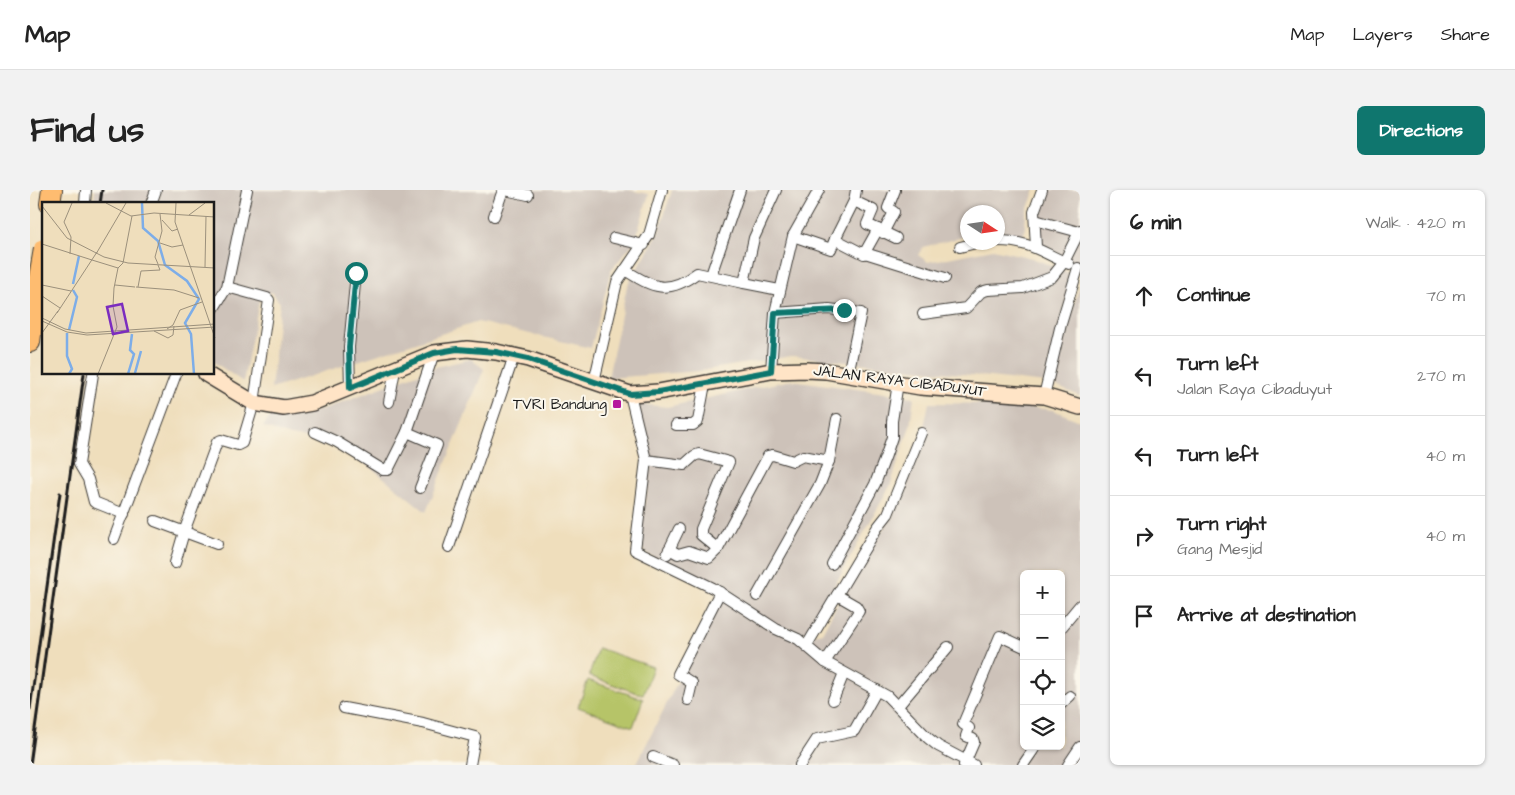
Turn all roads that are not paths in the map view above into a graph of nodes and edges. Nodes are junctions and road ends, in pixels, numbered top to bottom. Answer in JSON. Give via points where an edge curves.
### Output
{"nodes":[{"id":1,"x":156,"y":190,"type":"edge"},
{"id":2,"x":248,"y":190,"type":"edge"},
{"id":3,"x":504,"y":190,"type":"edge"},
{"id":4,"x":740,"y":190,"type":"edge"},
{"id":5,"x":776,"y":190,"type":"edge"},
{"id":6,"x":819,"y":190,"type":"edge"},
{"id":7,"x":895,"y":190,"type":"edge"},
{"id":8,"x":1042,"y":190,"type":"edge"},
{"id":9,"x":659,"y":191,"type":"edge"},
{"id":10,"x":528,"y":195,"type":"dead end"},
{"id":11,"x":855,"y":195,"type":"edge"},
{"id":12,"x":152,"y":202,"type":"edge"},
{"id":13,"x":494,"y":216,"type":"dead end"},
{"id":14,"x":1035,"y":220,"type":"junction"},
{"id":15,"x":881,"y":231,"type":"junction"},
{"id":16,"x":1079,"y":231,"type":"edge"},
{"id":17,"x":793,"y":236,"type":"junction"},
{"id":18,"x":614,"y":238,"type":"dead end"},
{"id":19,"x":896,"y":238,"type":"dead end"},
{"id":20,"x":835,"y":239,"type":"junction"},
{"id":21,"x":1005,"y":241,"type":"edge"},
{"id":22,"x":644,"y":245,"type":"junction"},
{"id":23,"x":1036,"y":246,"type":"junction"},
{"id":24,"x":865,"y":253,"type":"junction"},
{"id":25,"x":30,"y":262,"type":"edge"},
{"id":26,"x":1064,"y":262,"type":"junction"},
{"id":27,"x":42,"y":268,"type":"edge"},
{"id":28,"x":42,"y":269,"type":"edge"},
{"id":29,"x":1079,"y":269,"type":"edge"},
{"id":30,"x":625,"y":270,"type":"junction"},
{"id":31,"x":30,"y":273,"type":"edge"},
{"id":32,"x":356,"y":273,"type":"dead end"},
{"id":33,"x":711,"y":275,"type":"junction"},
{"id":34,"x":945,"y":278,"type":"dead end"},
{"id":35,"x":744,"y":283,"type":"junction"},
{"id":36,"x":227,"y":287,"type":"junction"},
{"id":37,"x":40,"y":288,"type":"edge"},
{"id":38,"x":779,"y":290,"type":"junction"},
{"id":39,"x":215,"y":306,"type":"edge"},
{"id":40,"x":775,"y":313,"type":"junction"},
{"id":41,"x":923,"y":314,"type":"dead end"},
{"id":42,"x":30,"y":342,"type":"edge"},
{"id":43,"x":434,"y":353,"type":"junction"},
{"id":44,"x":514,"y":356,"type":"junction"},
{"id":45,"x":395,"y":370,"type":"junction"},
{"id":46,"x":771,"y":371,"type":"junction"},
{"id":47,"x":848,"y":374,"type":"junction"},
{"id":48,"x":93,"y":375,"type":"edge"},
{"id":49,"x":176,"y":375,"type":"edge"},
{"id":50,"x":208,"y":375,"type":"edge"},
{"id":51,"x":594,"y":382,"type":"junction"},
{"id":52,"x":898,"y":383,"type":"junction"},
{"id":53,"x":705,"y":384,"type":"junction"},
{"id":54,"x":350,"y":388,"type":"junction"},
{"id":55,"x":630,"y":394,"type":"junction"},
{"id":56,"x":1044,"y":396,"type":"junction"},
{"id":57,"x":390,"y":402,"type":"dead end"},
{"id":58,"x":254,"y":403,"type":"junction"},
{"id":59,"x":1080,"y":407,"type":"edge"},
{"id":60,"x":837,"y":419,"type":"dead end"},
{"id":61,"x":676,"y":425,"type":"dead end"},
{"id":62,"x":315,"y":432,"type":"dead end"},
{"id":63,"x":407,"y":432,"type":"junction"},
{"id":64,"x":921,"y":433,"type":"dead end"},
{"id":65,"x":646,"y":460,"type":"junction"},
{"id":66,"x":829,"y":461,"type":"junction"},
{"id":67,"x":420,"y":488,"type":"dead end"},
{"id":68,"x":124,"y":514,"type":"junction"},
{"id":69,"x":155,"y":521,"type":"dead end"},
{"id":70,"x":679,"y":529,"type":"dead end"},
{"id":71,"x":184,"y":532,"type":"junction"},
{"id":72,"x":114,"y":539,"type":"dead end"},
{"id":73,"x":217,"y":544,"type":"dead end"},
{"id":74,"x":449,"y":547,"type":"dead end"},
{"id":75,"x":669,"y":549,"type":"junction"},
{"id":76,"x":718,"y":549,"type":"junction"},
{"id":77,"x":663,"y":562,"type":"junction"},
{"id":78,"x":175,"y":563,"type":"dead end"},
{"id":79,"x":832,"y":564,"type":"dead end"},
{"id":80,"x":720,"y":592,"type":"junction"},
{"id":81,"x":837,"y":595,"type":"junction"},
{"id":82,"x":757,"y":596,"type":"dead end"},
{"id":83,"x":1080,"y":605,"type":"edge"},
{"id":84,"x":1065,"y":623,"type":"edge"},
{"id":85,"x":807,"y":644,"type":"junction"},
{"id":86,"x":1020,"y":645,"type":"edge"},
{"id":87,"x":948,"y":647,"type":"dead end"},
{"id":88,"x":825,"y":662,"type":"junction"},
{"id":89,"x":844,"y":674,"type":"junction"},
{"id":90,"x":877,"y":690,"type":"junction"},
{"id":91,"x":1070,"y":696,"type":"dead end"},
{"id":92,"x":688,"y":700,"type":"dead end"},
{"id":93,"x":833,"y":700,"type":"dead end"},
{"id":94,"x":1065,"y":700,"type":"edge"},
{"id":95,"x":898,"y":706,"type":"junction"},
{"id":96,"x":344,"y":708,"type":"dead end"},
{"id":97,"x":1080,"y":747,"type":"edge"},
{"id":98,"x":1033,"y":750,"type":"edge"},
{"id":99,"x":653,"y":757,"type":"dead end"},
{"id":100,"x":968,"y":764,"type":"edge"},
{"id":101,"x":470,"y":765,"type":"edge"},
{"id":102,"x":673,"y":765,"type":"edge"},
{"id":103,"x":800,"y":765,"type":"edge"},
{"id":104,"x":1023,"y":765,"type":"edge"},
{"id":105,"x":1068,"y":765,"type":"edge"}],
"edges":[{"from":1,"to":12,"type":"street"},
{"from":2,"to":36,"type":"street"},
{"from":3,"to":10,"type":"street"},
{"from":3,"to":13,"type":"street"},
{"from":4,"to":33,"type":"street"},
{"from":5,"to":35,"type":"street","via":[[754,238]]},
{"from":6,"to":17,"type":"street"},
{"from":7,"to":15,"type":"street","via":[[888,208],[894,212]]},
{"from":8,"to":14,"type":"street","via":[[1035,208]]},
{"from":9,"to":22,"type":"street"},
{"from":11,"to":15,"type":"street","via":[[873,210],[867,224]]},
{"from":11,"to":20,"type":"street"},
{"from":14,"to":16,"type":"street"},
{"from":14,"to":23,"type":"street"},
{"from":15,"to":19,"type":"street"},
{"from":15,"to":24,"type":"street"},
{"from":16,"to":26,"type":"street"},
{"from":17,"to":20,"type":"street","via":[[830,249]]},
{"from":17,"to":38,"type":"street"},
{"from":18,"to":22,"type":"street"},
{"from":20,"to":24,"type":"street"},
{"from":21,"to":23,"type":"street"},
{"from":22,"to":30,"type":"street"},
{"from":23,"to":26,"type":"street"},
{"from":24,"to":34,"type":"street"},
{"from":25,"to":28,"type":"main road"},
{"from":26,"to":29,"type":"street"},
{"from":26,"to":41,"type":"street","via":[[1052,277],[1040,283],[1024,288],[988,290],[981,292],[966,308]]},
{"from":27,"to":37,"type":"highway","bridge":true},
{"from":29,"to":56,"type":"street","via":[[1061,324]]},
{"from":30,"to":33,"type":"street","via":[[658,287],[680,283],[697,273]]},
{"from":30,"to":51,"type":"street","via":[[617,282]]},
{"from":31,"to":37,"type":"main road"},
{"from":32,"to":54,"type":"street","via":[[349,347]]},
{"from":33,"to":35,"type":"street"},
{"from":35,"to":38,"type":"street"},
{"from":36,"to":39,"type":"street"},
{"from":36,"to":58,"type":"street","via":[[270,300]]},
{"from":37,"to":42,"type":"highway"},
{"from":38,"to":40,"type":"street"},
{"from":40,"to":46,"type":"street"},
{"from":40,"to":47,"type":"street","via":[[829,310],[860,313]]},
{"from":43,"to":44,"type":"main road","name":"JALAN RAYA CIBADUYUT","via":[[467,349]]},
{"from":43,"to":45,"type":"main road","name":"JALAN RAYA CIBADUYUT"},
{"from":43,"to":63,"type":"street"},
{"from":44,"to":51,"type":"main road","name":"JALAN RAYA CIBADUYUT"},
{"from":44,"to":74,"type":"street"},
{"from":45,"to":54,"type":"main road","name":"JALAN RAYA CIBADUYUT"},
{"from":45,"to":57,"type":"street"},
{"from":46,"to":47,"type":"main road","name":"JALAN RAYA CIBADUYUT"},
{"from":46,"to":53,"type":"main road","name":"JALAN RAYA CIBADUYUT"},
{"from":47,"to":52,"type":"main road","name":"JALAN RAYA CIBADUYUT"},
{"from":48,"to":68,"type":"street","via":[[80,464],[94,502]]},
{"from":49,"to":68,"type":"street"},
{"from":50,"to":58,"type":"main road","name":"JALAN RAYA CIBADUYUT"},
{"from":51,"to":55,"type":"main road","name":"JALAN RAYA CIBADUYUT"},
{"from":52,"to":56,"type":"main road","name":"JALAN RAYA CIBADUYUT"},
{"from":52,"to":79,"type":"street","via":[[892,437],[886,455],[875,484]]},
{"from":53,"to":55,"type":"main road","name":"JALAN RAYA CIBADUYUT"},
{"from":53,"to":61,"type":"street","via":[[698,421],[694,425]]},
{"from":54,"to":58,"type":"main road","name":"JALAN RAYA CIBADUYUT","via":[[292,407],[276,408]]},
{"from":55,"to":65,"type":"street"},
{"from":56,"to":59,"type":"main road","name":"JALAN RAYA CIBADUYUT"},
{"from":58,"to":71,"type":"street","via":[[242,443],[217,442]]},
{"from":60,"to":66,"type":"street"},
{"from":62,"to":63,"type":"street","via":[[386,471],[391,467]]},
{"from":63,"to":67,"type":"street","via":[[437,445]]},
{"from":64,"to":81,"type":"street","via":[[888,514]]},
{"from":65,"to":76,"type":"street","via":[[684,465],[699,454],[729,462],[701,529],[701,536]]},
{"from":65,"to":77,"type":"street","via":[[634,547]]},
{"from":66,"to":76,"type":"street","via":[[803,456],[793,461],[768,456]]},
{"from":66,"to":82,"type":"street","via":[[817,490]]},
{"from":68,"to":72,"type":"street"},
{"from":69,"to":71,"type":"street"},
{"from":70,"to":75,"type":"street"},
{"from":71,"to":73,"type":"street"},
{"from":71,"to":78,"type":"street"},
{"from":75,"to":76,"type":"street","via":[[678,554],[689,551],[709,558]]},
{"from":75,"to":77,"type":"street"},
{"from":77,"to":80,"type":"street"},
{"from":80,"to":85,"type":"street","via":[[776,629]]},
{"from":80,"to":92,"type":"street","via":[[678,674],[692,683]]},
{"from":81,"to":85,"type":"street"},
{"from":81,"to":88,"type":"street","via":[[859,611]]},
{"from":83,"to":84,"type":"street"},
{"from":85,"to":88,"type":"street"},
{"from":86,"to":100,"type":"street","via":[[1000,636],[962,724],[969,728],[966,736],[974,740]]},
{"from":87,"to":95,"type":"street"},
{"from":88,"to":89,"type":"street"},
{"from":89,"to":90,"type":"street"},
{"from":89,"to":93,"type":"street"},
{"from":90,"to":95,"type":"street"},
{"from":90,"to":103,"type":"street","via":[[854,731],[817,739]]},
{"from":91,"to":94,"type":"street"},
{"from":95,"to":100,"type":"street","via":[[928,738]]},
{"from":96,"to":101,"type":"street","via":[[475,737]]},
{"from":97,"to":105,"type":"street"},
{"from":98,"to":104,"type":"street"},
{"from":99,"to":102,"type":"street"}]}
